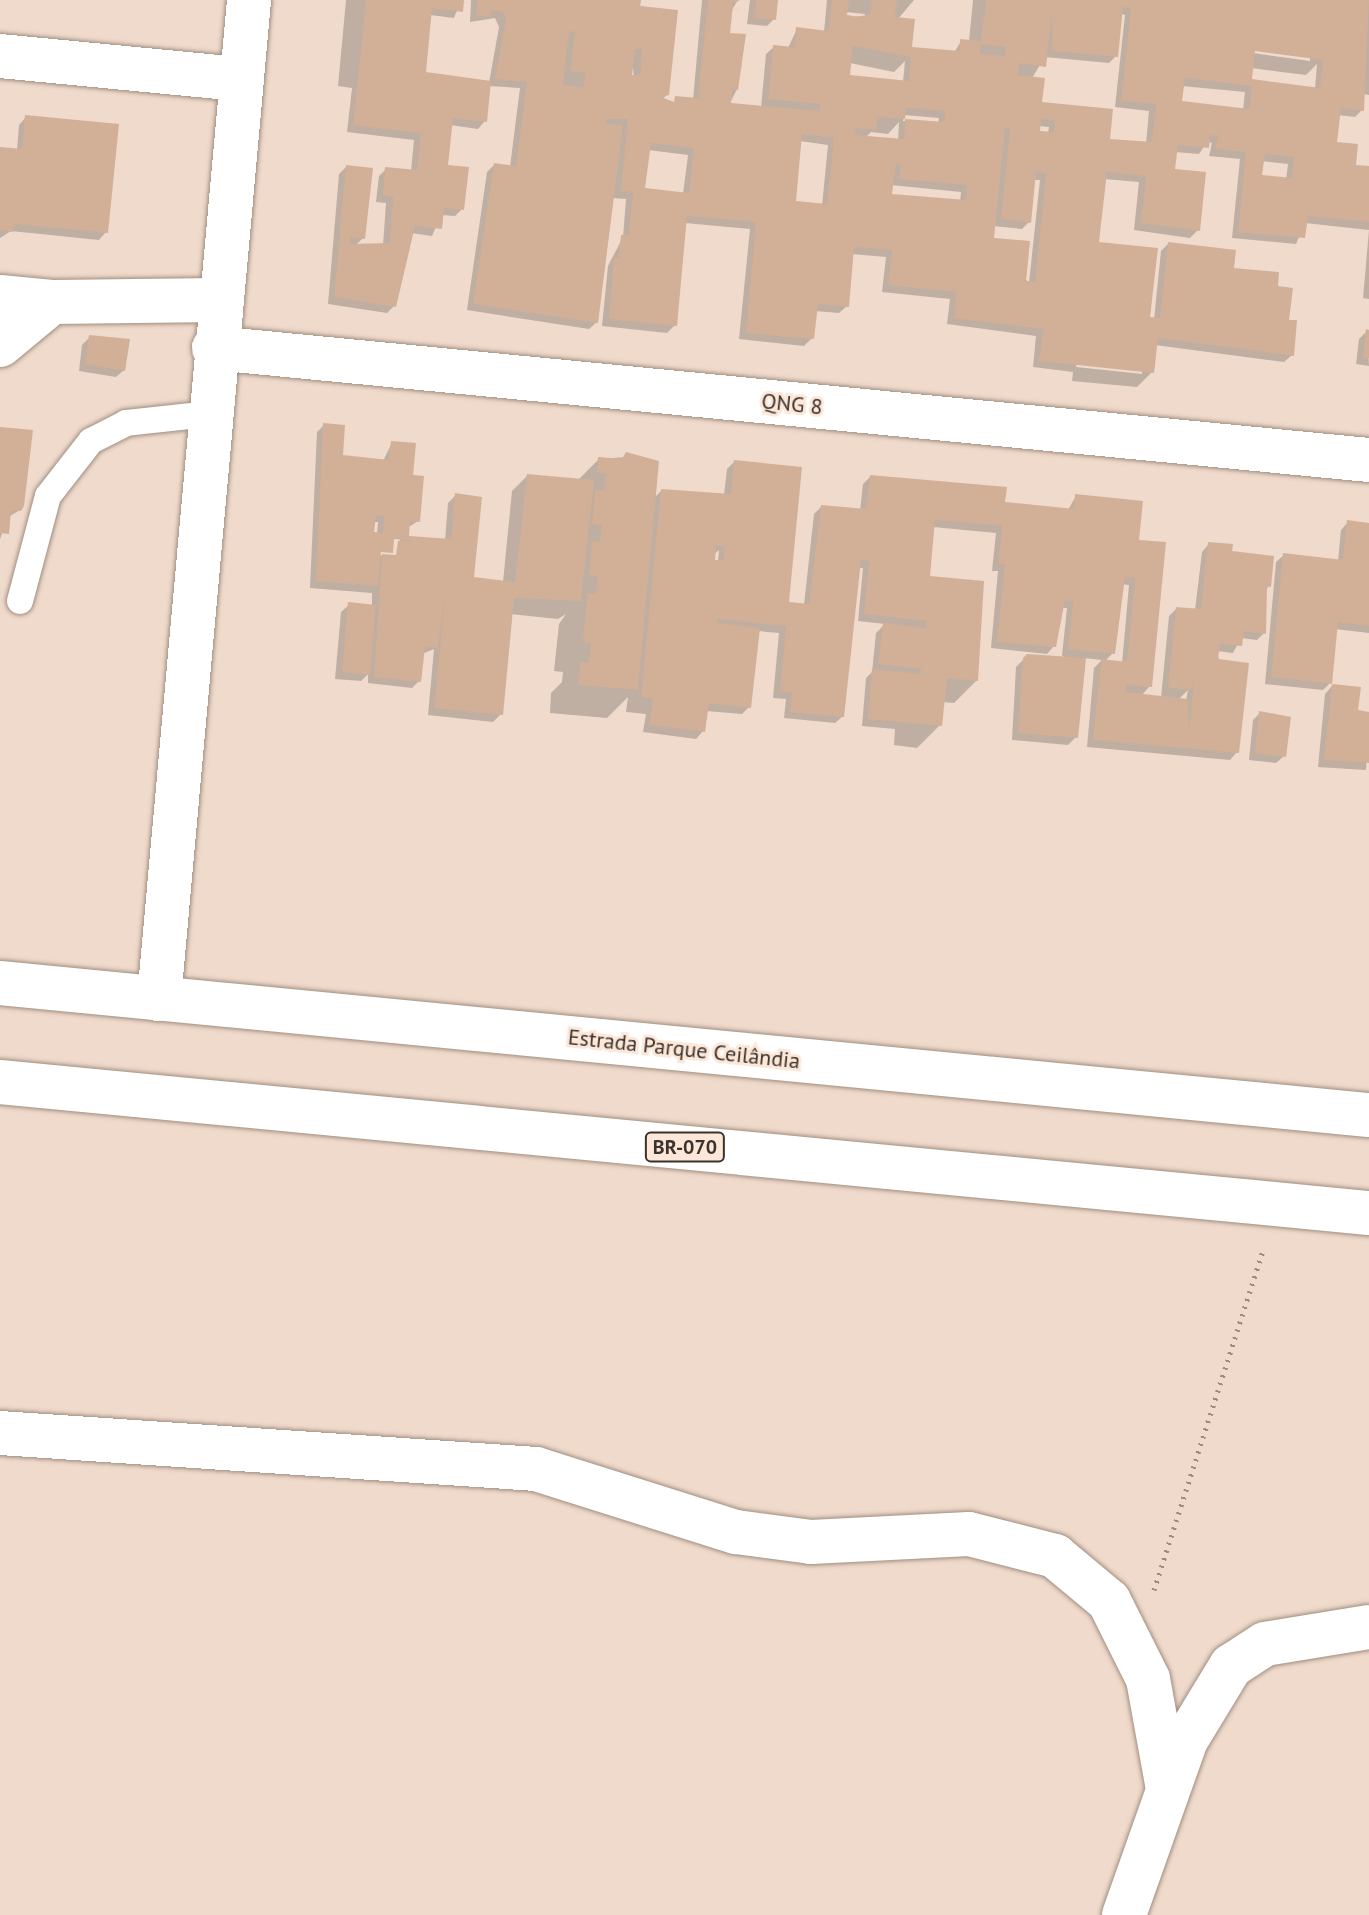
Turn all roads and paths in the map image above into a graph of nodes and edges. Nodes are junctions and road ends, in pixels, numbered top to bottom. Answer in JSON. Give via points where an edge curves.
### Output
{"nodes":[{"id":1,"x":249,"y":0,"type":"edge"},
{"id":2,"x":0,"y":56,"type":"edge"},
{"id":3,"x":241,"y":79,"type":"junction"},
{"id":4,"x":0,"y":297,"type":"edge"},
{"id":5,"x":219,"y":300,"type":"junction"},
{"id":6,"x":52,"y":302,"type":"junction"},
{"id":7,"x":0,"y":345,"type":"edge"},
{"id":8,"x":214,"y":348,"type":"junction"},
{"id":9,"x":209,"y":414,"type":"junction"},
{"id":10,"x":1369,"y":460,"type":"edge"},
{"id":11,"x":20,"y":601,"type":"dead end"},
{"id":12,"x":0,"y":983,"type":"edge"},
{"id":13,"x":159,"y":999,"type":"junction"},
{"id":14,"x":0,"y":1082,"type":"edge"},
{"id":15,"x":1369,"y":1115,"type":"edge"},
{"id":16,"x":1279,"y":1203,"type":"junction"},
{"id":17,"x":1369,"y":1213,"type":"edge"},
{"id":18,"x":0,"y":1433,"type":"edge"},
{"id":19,"x":1153,"y":1594,"type":"dead end"},
{"id":20,"x":1369,"y":1627,"type":"edge"},
{"id":21,"x":1168,"y":1789,"type":"junction"},
{"id":22,"x":1124,"y":1915,"type":"edge"}],
"edges":[{"from":1,"to":3,"type":"main road"},
{"from":2,"to":3,"type":"main road"},
{"from":3,"to":5,"type":"main road"},
{"from":4,"to":6,"type":"main road"},
{"from":5,"to":6,"type":"main road"},
{"from":5,"to":8,"type":"main road"},
{"from":6,"to":7,"type":"main road"},
{"from":8,"to":9,"type":"main road"},
{"from":8,"to":10,"type":"main road","name":"QNG 8"},
{"from":9,"to":11,"type":"lane","via":[[126,423],[91,441],[48,496]]},
{"from":9,"to":13,"type":"main road"},
{"from":12,"to":13,"type":"main road","name":"Estrada Parque Ceilândia"},
{"from":13,"to":15,"type":"main road","name":"Estrada Parque Ceilândia"},
{"from":14,"to":16,"type":"main road","number":"BR-070"},
{"from":16,"to":17,"type":"main road","number":"BR-070"},
{"from":16,"to":19,"type":"path"},
{"from":18,"to":21,"type":"main road","via":[[536,1469],[736,1532],[811,1542],[969,1534],[1055,1556],[1109,1601],[1148,1679]]},
{"from":20,"to":21,"type":"main road","via":[[1265,1644],[1231,1666],[1186,1740]]},
{"from":21,"to":22,"type":"main road"}]}
